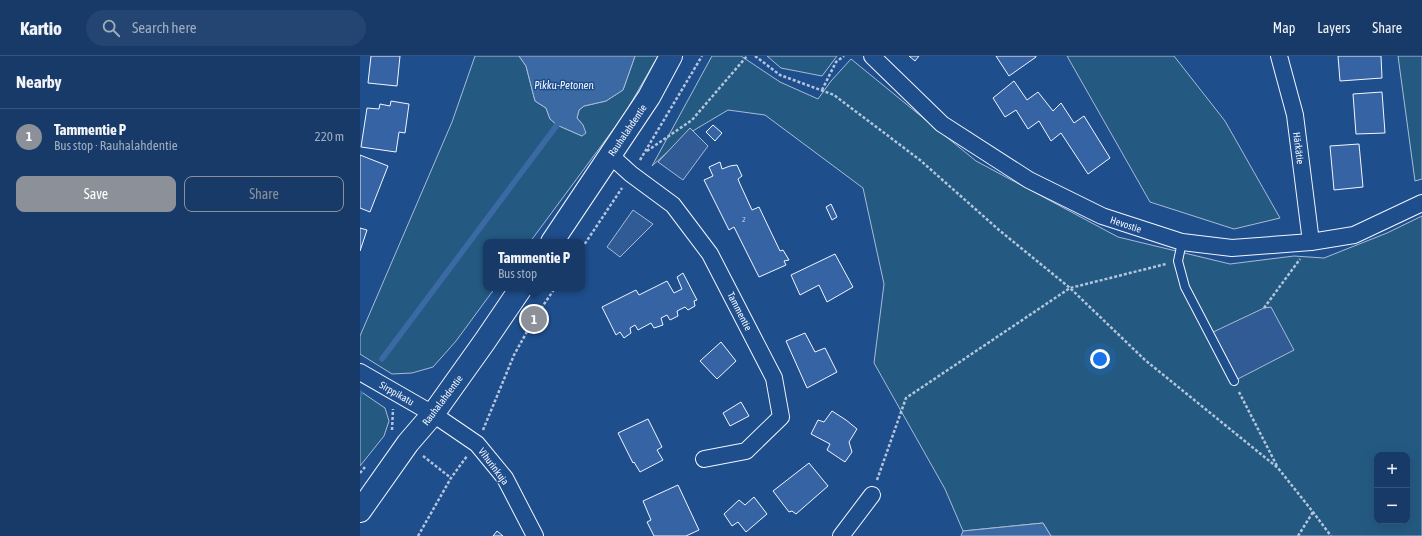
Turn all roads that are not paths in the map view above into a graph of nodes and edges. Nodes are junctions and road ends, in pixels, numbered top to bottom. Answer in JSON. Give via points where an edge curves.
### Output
{"nodes":[{"id":1,"x":671,"y":56,"type":"edge"},
{"id":2,"x":872,"y":56,"type":"edge"},
{"id":3,"x":1279,"y":56,"type":"edge"},
{"id":4,"x":610,"y":155,"type":"junction"},
{"id":5,"x":1422,"y":203,"type":"edge"},
{"id":6,"x":554,"y":239,"type":"edge"},
{"id":7,"x":1182,"y":242,"type":"junction"},
{"id":8,"x":1312,"y":242,"type":"junction"},
{"id":9,"x":519,"y":291,"type":"edge"},
{"id":10,"x":360,"y":372,"type":"edge"},
{"id":11,"x":1234,"y":381,"type":"road end"},
{"id":12,"x":433,"y":414,"type":"junction"},
{"id":13,"x":704,"y":459,"type":"dead end"},
{"id":14,"x":872,"y":495,"type":"road end"},
{"id":15,"x":360,"y":510,"type":"edge"},
{"id":16,"x":535,"y":536,"type":"edge"},
{"id":17,"x":841,"y":536,"type":"edge"}],
"edges":[{"from":1,"to":4,"type":"main road","name":"Rauhalahdentie","via":[[649,97]]},
{"from":2,"to":7,"type":"street","name":"Hevostie","via":[[942,124],[1029,180],[1102,216]]},
{"from":3,"to":8,"type":"street","name":"Härkätie","via":[[1295,115]]},
{"from":4,"to":6,"type":"main road","name":"Rauhalahdentie"},
{"from":4,"to":13,"type":"street","name":"Tammentie","via":[[673,205],[710,254],[774,378],[781,417],[746,451]]},
{"from":5,"to":8,"type":"street","name":"Hevostie","via":[[1354,235]]},
{"from":7,"to":8,"type":"street","name":"Hevostie","via":[[1232,248]]},
{"from":7,"to":11,"type":"lane","via":[[1178,261],[1185,287]]},
{"from":9,"to":12,"type":"main road","name":"Rauhalahdentie"},
{"from":10,"to":12,"type":"street","name":"Sirppikatu"},
{"from":12,"to":15,"type":"main road","name":"Rauhalahdentie","via":[[408,443]]},
{"from":12,"to":16,"type":"street","name":"Vihurinkuja","via":[[477,444],[505,478]]},
{"from":14,"to":17,"type":"street"}]}
